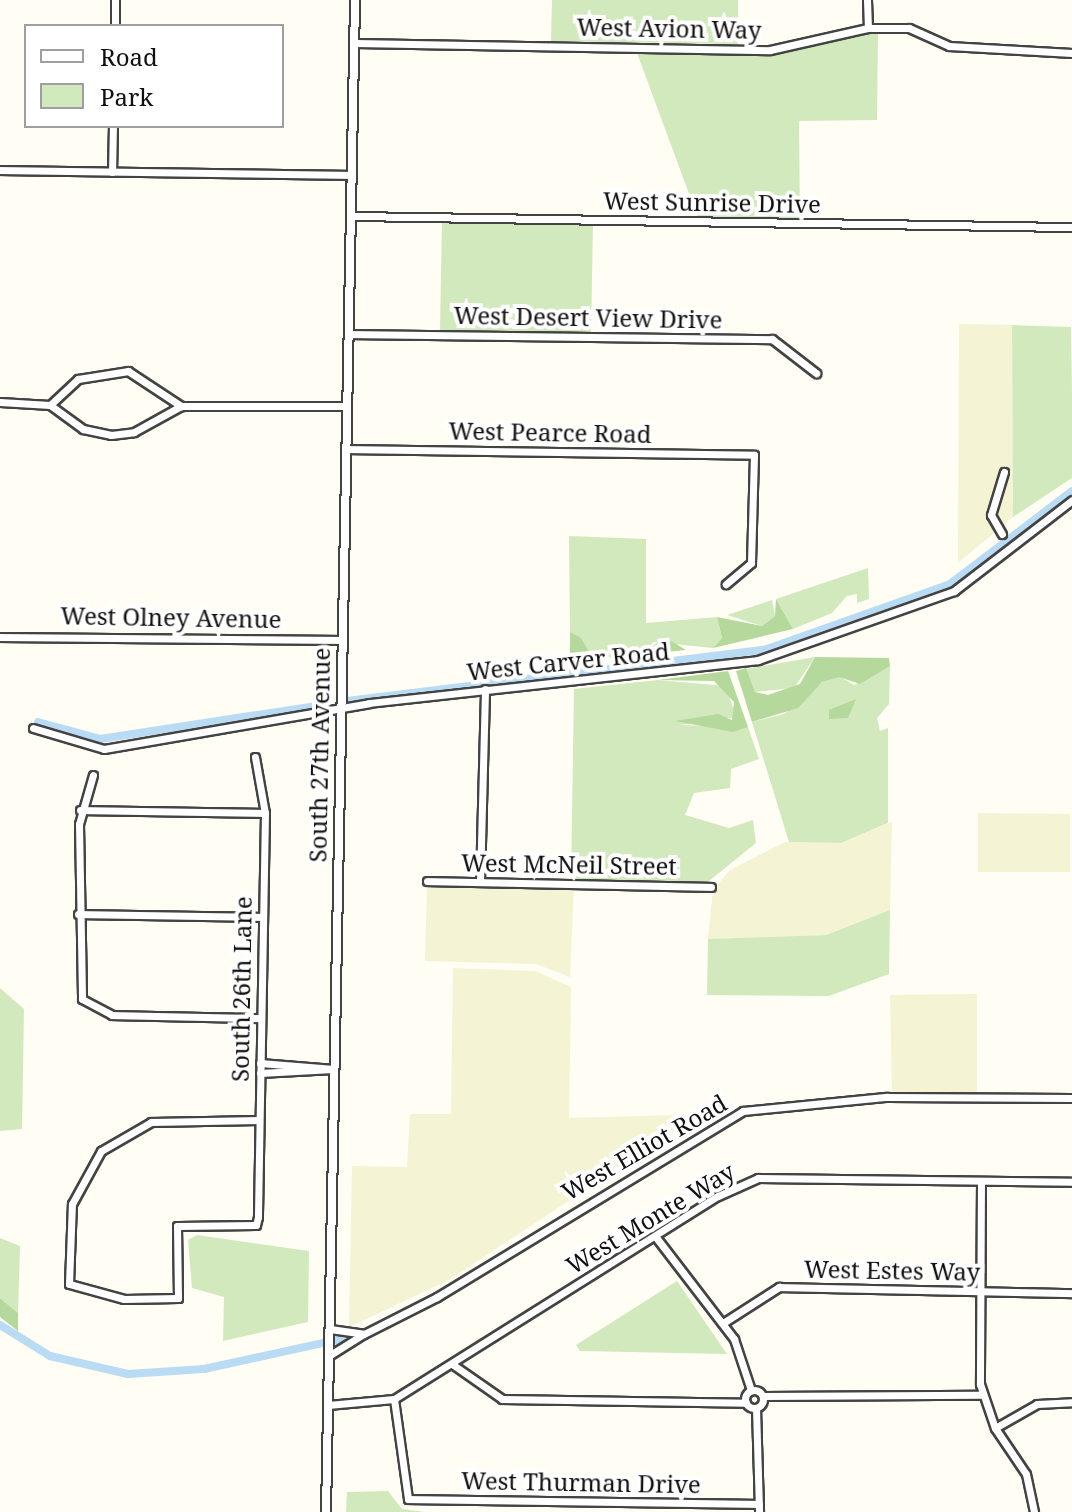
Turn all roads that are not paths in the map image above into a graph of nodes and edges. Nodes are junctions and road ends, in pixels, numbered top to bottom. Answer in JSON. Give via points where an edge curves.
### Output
{"nodes":[{"id":1,"x":115,"y":0,"type":"edge"},
{"id":2,"x":355,"y":0,"type":"edge"},
{"id":3,"x":867,"y":0,"type":"edge"},
{"id":4,"x":115,"y":24,"type":"edge"},
{"id":5,"x":868,"y":28,"type":"junction"},
{"id":6,"x":355,"y":43,"type":"junction"},
{"id":7,"x":1072,"y":53,"type":"edge"},
{"id":8,"x":113,"y":128,"type":"edge"},
{"id":9,"x":0,"y":170,"type":"edge"},
{"id":10,"x":112,"y":172,"type":"junction"},
{"id":11,"x":352,"y":175,"type":"junction"},
{"id":12,"x":352,"y":216,"type":"junction"},
{"id":13,"x":1072,"y":227,"type":"edge"},
{"id":14,"x":349,"y":334,"type":"junction"},
{"id":15,"x":816,"y":373,"type":"dead end"},
{"id":16,"x":0,"y":402,"type":"edge"},
{"id":17,"x":50,"y":405,"type":"junction"},
{"id":18,"x":181,"y":406,"type":"junction"},
{"id":19,"x":346,"y":406,"type":"junction"},
{"id":20,"x":346,"y":449,"type":"junction"},
{"id":21,"x":1004,"y":472,"type":"dead end"},
{"id":22,"x":1072,"y":500,"type":"edge"},
{"id":23,"x":1002,"y":534,"type":"dead end"},
{"id":24,"x":726,"y":584,"type":"dead end"},
{"id":25,"x":0,"y":637,"type":"edge"},
{"id":26,"x":341,"y":640,"type":"junction"},
{"id":27,"x":485,"y":689,"type":"junction"},
{"id":28,"x":339,"y":708,"type":"junction"},
{"id":29,"x":33,"y":728,"type":"dead end"},
{"id":30,"x":255,"y":757,"type":"dead end"},
{"id":31,"x":93,"y":775,"type":"dead end"},
{"id":32,"x":80,"y":810,"type":"junction"},
{"id":33,"x":265,"y":813,"type":"junction"},
{"id":34,"x":427,"y":881,"type":"dead end"},
{"id":35,"x":480,"y":882,"type":"junction"},
{"id":36,"x":711,"y":887,"type":"dead end"},
{"id":37,"x":78,"y":914,"type":"junction"},
{"id":38,"x":263,"y":917,"type":"junction"},
{"id":39,"x":261,"y":1018,"type":"junction"},
{"id":40,"x":260,"y":1063,"type":"junction"},
{"id":41,"x":334,"y":1069,"type":"junction"},
{"id":42,"x":260,"y":1073,"type":"junction"},
{"id":43,"x":1072,"y":1098,"type":"edge"},
{"id":44,"x":259,"y":1120,"type":"junction"},
{"id":45,"x":981,"y":1181,"type":"junction"},
{"id":46,"x":1072,"y":1182,"type":"edge"},
{"id":47,"x":655,"y":1236,"type":"junction"},
{"id":48,"x":980,"y":1292,"type":"junction"},
{"id":49,"x":1072,"y":1293,"type":"edge"},
{"id":50,"x":723,"y":1323,"type":"junction"},
{"id":51,"x":330,"y":1333,"type":"junction"},
{"id":52,"x":364,"y":1334,"type":"junction"},
{"id":53,"x":330,"y":1352,"type":"junction"},
{"id":54,"x":452,"y":1364,"type":"junction"},
{"id":55,"x":751,"y":1390,"type":"junction"},
{"id":56,"x":982,"y":1395,"type":"junction"},
{"id":57,"x":763,"y":1396,"type":"junction"},
{"id":58,"x":394,"y":1399,"type":"junction"},
{"id":59,"x":1072,"y":1402,"type":"edge"},
{"id":60,"x":746,"y":1403,"type":"junction"},
{"id":61,"x":328,"y":1405,"type":"junction"},
{"id":62,"x":756,"y":1408,"type":"junction"},
{"id":63,"x":995,"y":1428,"type":"junction"},
{"id":64,"x":759,"y":1508,"type":"edge"},
{"id":65,"x":326,"y":1512,"type":"edge"},
{"id":66,"x":1034,"y":1512,"type":"edge"}],
"edges":[{"from":1,"to":4,"type":"street"},
{"from":2,"to":6,"type":"street","name":"South 27th Avenue"},
{"from":3,"to":5,"type":"street"},
{"from":5,"to":6,"type":"street","name":"West Avion Way","via":[[770,50]]},
{"from":5,"to":7,"type":"street","name":"West Avion Way","via":[[909,28],[949,46],[988,51]]},
{"from":6,"to":11,"type":"street","name":"South 27th Avenue"},
{"from":8,"to":10,"type":"street"},
{"from":9,"to":10,"type":"street"},
{"from":10,"to":11,"type":"street"},
{"from":11,"to":12,"type":"street","name":"South 27th Avenue"},
{"from":12,"to":13,"type":"street","name":"West Sunrise Drive"},
{"from":12,"to":14,"type":"street","name":"South 27th Avenue"},
{"from":14,"to":15,"type":"street","name":"West Desert View Drive","via":[[772,339]]},
{"from":14,"to":19,"type":"street","name":"South 27th Avenue"},
{"from":16,"to":17,"type":"street"},
{"from":17,"to":18,"type":"street","via":[[83,429],[111,435],[134,432]]},
{"from":17,"to":18,"type":"street","via":[[78,379],[128,371]]},
{"from":18,"to":19,"type":"street"},
{"from":19,"to":20,"type":"street","name":"South 27th Avenue"},
{"from":20,"to":24,"type":"street","name":"West Pearce Road","via":[[754,455],[751,563]]},
{"from":20,"to":26,"type":"street","name":"South 27th Avenue"},
{"from":21,"to":23,"type":"street","via":[[991,515]]},
{"from":22,"to":27,"type":"street","name":"West Carver Road","via":[[954,591],[768,657]]},
{"from":25,"to":26,"type":"street","name":"West Olney Avenue"},
{"from":26,"to":28,"type":"street","name":"South 27th Avenue"},
{"from":27,"to":28,"type":"street","name":"West Carver Road"},
{"from":27,"to":35,"type":"street"},
{"from":28,"to":29,"type":"street","name":"West Carver Road","via":[[104,749]]},
{"from":28,"to":41,"type":"street","name":"South 27th Avenue"},
{"from":30,"to":33,"type":"street","name":"South 26th Lane"},
{"from":31,"to":32,"type":"street"},
{"from":32,"to":33,"type":"street"},
{"from":32,"to":37,"type":"street"},
{"from":33,"to":38,"type":"street","name":"South 26th Lane"},
{"from":34,"to":35,"type":"street","name":"West McNeil Street"},
{"from":35,"to":36,"type":"street","name":"West McNeil Street"},
{"from":37,"to":38,"type":"street"},
{"from":37,"to":39,"type":"street","via":[[78,980],[87,1006],[112,1015]]},
{"from":38,"to":39,"type":"street","name":"South 26th Lane"},
{"from":39,"to":40,"type":"street","name":"South 26th Lane"},
{"from":40,"to":41,"type":"street"},
{"from":40,"to":42,"type":"street","name":"South 26th Lane"},
{"from":41,"to":42,"type":"street"},
{"from":41,"to":51,"type":"street","name":"South 27th Avenue"},
{"from":42,"to":44,"type":"street","name":"South 26th Lane"},
{"from":43,"to":52,"type":"street","name":"West Elliot Road","via":[[900,1097],[743,1111]]},
{"from":44,"to":44,"type":"street","name":"South 26th Lane","via":[[256,1225],[177,1226],[178,1298],[124,1299],[69,1284],[72,1204],[101,1151],[151,1122]]},
{"from":45,"to":46,"type":"street","name":"West Monte Way"},
{"from":45,"to":47,"type":"street","name":"West Monte Way","via":[[758,1178]]},
{"from":45,"to":48,"type":"street"},
{"from":47,"to":50,"type":"street"},
{"from":47,"to":54,"type":"street","name":"West Monte Way"},
{"from":48,"to":49,"type":"street","name":"West Estes Way"},
{"from":48,"to":50,"type":"street","name":"West Estes Way","via":[[779,1287]]},
{"from":48,"to":56,"type":"street"},
{"from":50,"to":55,"type":"street"},
{"from":51,"to":52,"type":"street"},
{"from":51,"to":53,"type":"street","name":"South 27th Avenue"},
{"from":52,"to":53,"type":"street","name":"West Elliot Road"},
{"from":53,"to":61,"type":"street","name":"South 27th Avenue"},
{"from":54,"to":58,"type":"street","name":"West Monte Way"},
{"from":54,"to":60,"type":"street","via":[[502,1399]]},
{"from":55,"to":57,"type":"street"},
{"from":55,"to":60,"type":"street"},
{"from":56,"to":57,"type":"street"},
{"from":56,"to":63,"type":"street"},
{"from":57,"to":62,"type":"street"},
{"from":58,"to":61,"type":"street","name":"West Monte Way"},
{"from":58,"to":64,"type":"street","name":"West Thurman Drive","via":[[403,1497]]},
{"from":59,"to":63,"type":"street","via":[[1042,1402]]},
{"from":60,"to":62,"type":"street"},
{"from":61,"to":65,"type":"street","name":"South 27th Avenue"},
{"from":62,"to":64,"type":"street"},
{"from":63,"to":66,"type":"street","via":[[1026,1474]]}]}
